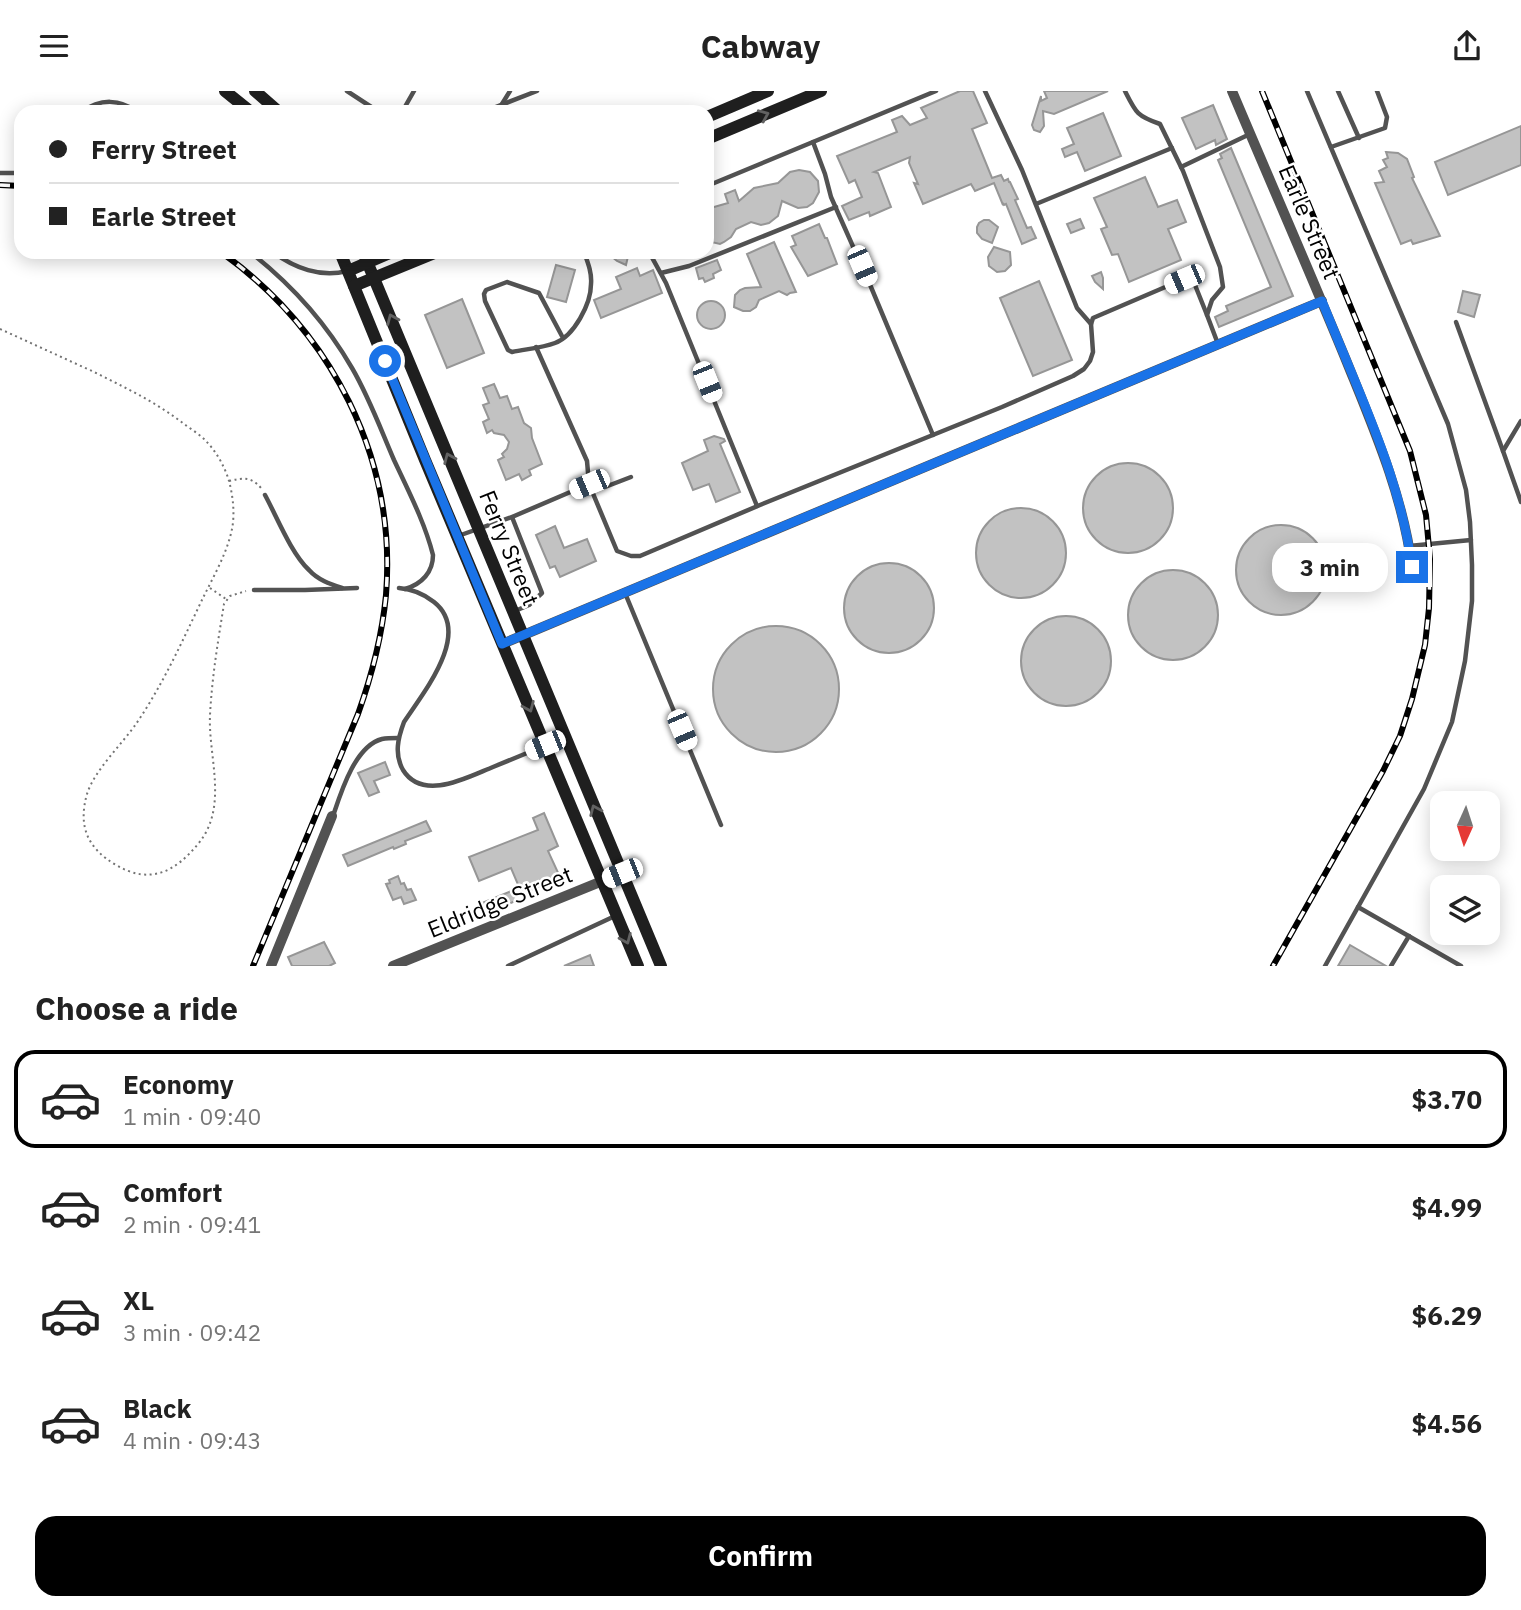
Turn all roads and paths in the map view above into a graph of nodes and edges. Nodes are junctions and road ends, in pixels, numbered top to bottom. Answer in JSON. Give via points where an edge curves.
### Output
{"nodes":[{"id":1,"x":225,"y":91,"type":"edge"},
{"id":2,"x":255,"y":91,"type":"edge"},
{"id":3,"x":347,"y":91,"type":"edge"},
{"id":4,"x":510,"y":91,"type":"edge"},
{"id":5,"x":537,"y":91,"type":"edge"},
{"id":6,"x":768,"y":91,"type":"edge"},
{"id":7,"x":821,"y":91,"type":"edge"},
{"id":8,"x":936,"y":91,"type":"edge"},
{"id":9,"x":985,"y":91,"type":"edge"},
{"id":10,"x":1125,"y":91,"type":"edge"},
{"id":11,"x":1232,"y":91,"type":"edge"},
{"id":12,"x":1307,"y":91,"type":"edge"},
{"id":13,"x":1338,"y":91,"type":"edge"},
{"id":14,"x":1377,"y":91,"type":"edge"},
{"id":15,"x":92,"y":105,"type":"edge"},
{"id":16,"x":125,"y":105,"type":"edge"},
{"id":17,"x":236,"y":105,"type":"edge"},
{"id":18,"x":242,"y":105,"type":"edge"},
{"id":19,"x":271,"y":105,"type":"edge"},
{"id":20,"x":368,"y":105,"type":"edge"},
{"id":21,"x":501,"y":105,"type":"joint"},
{"id":22,"x":714,"y":114,"type":"edge"},
{"id":23,"x":1251,"y":134,"type":"junction"},
{"id":24,"x":714,"y":136,"type":"edge"},
{"id":25,"x":1359,"y":138,"type":"junction"},
{"id":26,"x":813,"y":142,"type":"junction"},
{"id":27,"x":1331,"y":147,"type":"junction"},
{"id":28,"x":1172,"y":148,"type":"junction"},
{"id":29,"x":1181,"y":167,"type":"junction"},
{"id":30,"x":714,"y":183,"type":"edge"},
{"id":31,"x":1036,"y":204,"type":"junction"},
{"id":32,"x":836,"y":207,"type":"junction"},
{"id":33,"x":714,"y":256,"type":"edge"},
{"id":34,"x":258,"y":259,"type":"edge"},
{"id":35,"x":283,"y":259,"type":"edge"},
{"id":36,"x":343,"y":259,"type":"edge"},
{"id":37,"x":363,"y":259,"type":"edge"},
{"id":38,"x":367,"y":259,"type":"edge"},
{"id":39,"x":420,"y":259,"type":"edge"},
{"id":40,"x":587,"y":259,"type":"edge"},
{"id":41,"x":653,"y":259,"type":"edge"},
{"id":42,"x":706,"y":259,"type":"edge"},
{"id":43,"x":348,"y":271,"type":"junction"},
{"id":44,"x":660,"y":273,"type":"junction"},
{"id":45,"x":374,"y":278,"type":"junction"},
{"id":46,"x":354,"y":286,"type":"junction"},
{"id":47,"x":1322,"y":301,"type":"junction"},
{"id":48,"x":1207,"y":315,"type":"junction"},
{"id":49,"x":1456,"y":323,"type":"dead end"},
{"id":50,"x":1091,"y":324,"type":"junction"},
{"id":51,"x":0,"y":329,"type":"edge"},
{"id":52,"x":563,"y":338,"type":"junction"},
{"id":53,"x":1218,"y":344,"type":"junction"},
{"id":54,"x":536,"y":347,"type":"junction"},
{"id":55,"x":1521,"y":421,"type":"edge"},
{"id":56,"x":933,"y":435,"type":"junction"},
{"id":57,"x":1503,"y":451,"type":"junction"},
{"id":58,"x":631,"y":477,"type":"dead end"},
{"id":59,"x":229,"y":481,"type":"junction"},
{"id":60,"x":589,"y":484,"type":"junction"},
{"id":61,"x":265,"y":495,"type":"joint"},
{"id":62,"x":1521,"y":502,"type":"edge"},
{"id":63,"x":757,"y":506,"type":"junction"},
{"id":64,"x":512,"y":517,"type":"junction"},
{"id":65,"x":478,"y":529,"type":"junction"},
{"id":66,"x":457,"y":536,"type":"junction"},
{"id":67,"x":1471,"y":540,"type":"junction"},
{"id":68,"x":1409,"y":546,"type":"junction"},
{"id":69,"x":1412,"y":567,"type":"dead end"},
{"id":70,"x":208,"y":587,"type":"junction"},
{"id":71,"x":357,"y":588,"type":"dead end"},
{"id":72,"x":342,"y":589,"type":"junction"},
{"id":73,"x":254,"y":590,"type":"joint"},
{"id":74,"x":625,"y":592,"type":"junction"},
{"id":75,"x":226,"y":600,"type":"junction"},
{"id":76,"x":513,"y":612,"type":"junction"},
{"id":77,"x":522,"y":635,"type":"junction"},
{"id":78,"x":502,"y":644,"type":"junction"},
{"id":79,"x":398,"y":738,"type":"junction"},
{"id":80,"x":545,"y":745,"type":"junction"},
{"id":81,"x":332,"y":816,"type":"joint"},
{"id":82,"x":721,"y":825,"type":"dead end"},
{"id":83,"x":622,"y":873,"type":"junction"},
{"id":84,"x":602,"y":881,"type":"junction"},
{"id":85,"x":1358,"y":907,"type":"junction"},
{"id":86,"x":616,"y":915,"type":"junction"},
{"id":87,"x":1409,"y":936,"type":"junction"},
{"id":88,"x":271,"y":966,"type":"edge"},
{"id":89,"x":393,"y":966,"type":"edge"},
{"id":90,"x":508,"y":966,"type":"edge"},
{"id":91,"x":638,"y":966,"type":"edge"},
{"id":92,"x":661,"y":966,"type":"edge"},
{"id":93,"x":1325,"y":966,"type":"edge"},
{"id":94,"x":1391,"y":966,"type":"edge"},
{"id":95,"x":1461,"y":966,"type":"edge"}],
"edges":[{"from":1,"to":17,"type":"lane"},
{"from":1,"to":18,"type":"main road"},
{"from":2,"to":19,"type":"main road"},
{"from":3,"to":20,"type":"lane"},
{"from":4,"to":21,"type":"lane"},
{"from":5,"to":21,"type":"lane"},
{"from":6,"to":22,"type":"main road"},
{"from":24,"to":7,"type":"main road","one_way":true},
{"from":8,"to":26,"type":"lane"},
{"from":9,"to":31,"type":"lane"},
{"from":10,"to":28,"type":"lane","via":[[1135,111],[1160,124]]},
{"from":11,"to":23,"type":"street","name":"Earle Street"},
{"from":12,"to":27,"type":"lane"},
{"from":13,"to":25,"type":"lane"},
{"from":14,"to":25,"type":"lane","via":[[1387,117],[1385,128]]},
{"from":15,"to":16,"type":"lane","via":[[108,101]]},
{"from":23,"to":29,"type":"lane"},
{"from":23,"to":47,"type":"street","name":"Earle Street"},
{"from":25,"to":27,"type":"lane"},
{"from":26,"to":30,"type":"lane"},
{"from":26,"to":32,"type":"lane"},
{"from":27,"to":67,"type":"lane","via":[[1448,424],[1466,490]]},
{"from":28,"to":29,"type":"lane"},
{"from":28,"to":31,"type":"lane"},
{"from":29,"to":48,"type":"lane","via":[[1220,267],[1223,287]]},
{"from":31,"to":50,"type":"lane","via":[[1077,308]]},
{"from":32,"to":33,"type":"lane"},
{"from":32,"to":56,"type":"lane"},
{"from":34,"to":79,"type":"lane","via":[[314,314],[352,369],[433,555],[424,579],[402,589],[419,593],[443,611],[449,638]]},
{"from":35,"to":43,"type":"lane","via":[[306,270]]},
{"from":36,"to":43,"type":"main road","name":"Ferry Street"},
{"from":37,"to":43,"type":"main road"},
{"from":38,"to":45,"type":"main road","name":"Ferry Street"},
{"from":39,"to":45,"type":"main road"},
{"from":40,"to":52,"type":"lane","via":[[592,287],[584,311]]},
{"from":41,"to":44,"type":"lane"},
{"from":42,"to":44,"type":"lane"},
{"from":43,"to":46,"type":"main road","name":"Ferry Street"},
{"from":44,"to":63,"type":"lane"},
{"from":45,"to":46,"type":"main road"},
{"from":65,"to":45,"type":"main road","name":"Ferry Street","one_way":true},
{"from":46,"to":66,"type":"main road","name":"Ferry Street"},
{"from":47,"to":53,"type":"street"},
{"from":47,"to":68,"type":"street","name":"Earle Street","via":[[1390,474]]},
{"from":48,"to":50,"type":"lane","via":[[1195,285],[1184,279],[1093,318]]},
{"from":48,"to":53,"type":"lane"},
{"from":49,"to":57,"type":"lane"},
{"from":50,"to":56,"type":"lane","via":[[1093,352],[1084,369]]},
{"from":51,"to":59,"type":"path","via":[[170,413],[205,440]]},
{"from":52,"to":54,"type":"lane"},
{"from":52,"to":54,"type":"lane","via":[[538,293],[507,282],[486,290],[485,301],[508,350]]},
{"from":53,"to":74,"type":"street"},
{"from":54,"to":60,"type":"lane","via":[[587,461]]},
{"from":55,"to":57,"type":"lane"},
{"from":56,"to":63,"type":"lane"},
{"from":57,"to":62,"type":"lane"},
{"from":58,"to":60,"type":"lane","via":[[605,488]]},
{"from":59,"to":61,"type":"path","via":[[249,479]]},
{"from":59,"to":70,"type":"path","via":[[232,530]]},
{"from":60,"to":63,"type":"lane","via":[[617,551],[631,556],[657,550]]},
{"from":60,"to":64,"type":"lane"},
{"from":61,"to":72,"type":"lane","via":[[304,565],[316,577]]},
{"from":64,"to":65,"type":"lane"},
{"from":64,"to":76,"type":"lane","via":[[542,593]]},
{"from":65,"to":66,"type":"lane"},
{"from":65,"to":76,"type":"main road","name":"Ferry Street"},
{"from":66,"to":78,"type":"main road","name":"Ferry Street"},
{"from":67,"to":68,"type":"lane"},
{"from":67,"to":85,"type":"lane","via":[[1469,627],[1452,722],[1424,789]]},
{"from":68,"to":69,"type":"street","name":"Earle Street"},
{"from":70,"to":75,"type":"path"},
{"from":70,"to":75,"type":"path","via":[[145,711],[93,780],[85,802],[83,824],[92,845],[131,872],[156,875],[176,867],[209,825],[215,796],[209,723]]},
{"from":71,"to":72,"type":"lane"},
{"from":72,"to":73,"type":"lane"},
{"from":73,"to":75,"type":"path"},
{"from":74,"to":77,"type":"street"},
{"from":74,"to":82,"type":"lane"},
{"from":76,"to":77,"type":"main road","name":"Ferry Street"},
{"from":77,"to":78,"type":"street"},
{"from":83,"to":77,"type":"main road","name":"Ferry Street","one_way":true},
{"from":78,"to":80,"type":"main road","name":"Ferry Street","one_way":true},
{"from":79,"to":80,"type":"lane","via":[[403,770],[429,785],[461,781]]},
{"from":79,"to":81,"type":"lane","via":[[370,744],[349,771]]},
{"from":80,"to":84,"type":"main road","name":"Ferry Street"},
{"from":81,"to":88,"type":"street"},
{"from":83,"to":84,"type":"street","name":"Eldridge Street"},
{"from":83,"to":92,"type":"main road","name":"Ferry Street"},
{"from":84,"to":86,"type":"main road","name":"Ferry Street"},
{"from":84,"to":89,"type":"street","name":"Eldridge Street"},
{"from":85,"to":87,"type":"lane"},
{"from":85,"to":93,"type":"lane"},
{"from":86,"to":90,"type":"lane"},
{"from":86,"to":91,"type":"main road","name":"Ferry Street","one_way":true},
{"from":87,"to":94,"type":"lane"},
{"from":87,"to":95,"type":"lane"}]}
